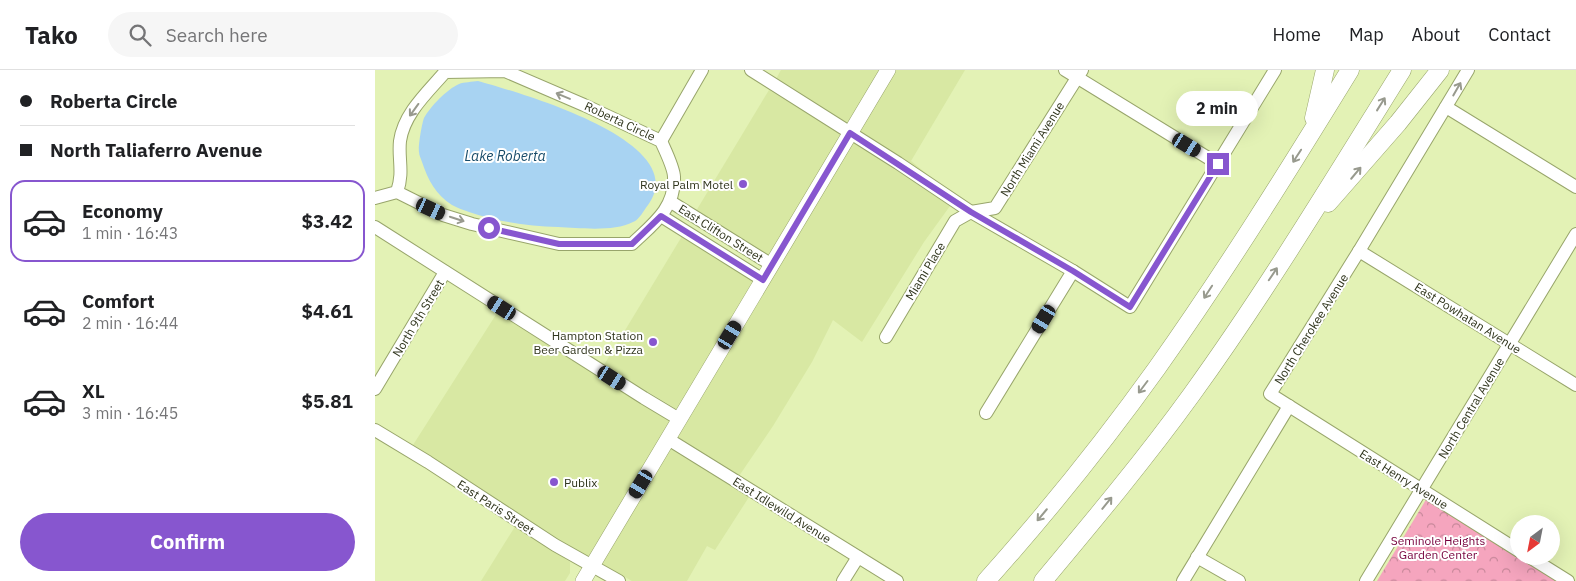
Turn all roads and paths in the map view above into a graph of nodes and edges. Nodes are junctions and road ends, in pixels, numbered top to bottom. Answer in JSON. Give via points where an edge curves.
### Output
{"nodes":[{"id":1,"x":702,"y":70,"type":"edge"},
{"id":2,"x":751,"y":70,"type":"edge"},
{"id":3,"x":888,"y":70,"type":"edge"},
{"id":4,"x":1065,"y":70,"type":"edge"},
{"id":5,"x":1275,"y":70,"type":"edge"},
{"id":6,"x":1325,"y":70,"type":"edge"},
{"id":7,"x":1350,"y":70,"type":"edge"},
{"id":8,"x":1402,"y":70,"type":"edge"},
{"id":9,"x":1440,"y":70,"type":"edge"},
{"id":10,"x":1468,"y":70,"type":"edge"},
{"id":11,"x":443,"y":71,"type":"edge"},
{"id":12,"x":1079,"y":74,"type":"edge"},
{"id":13,"x":1446,"y":108,"type":"junction"},
{"id":14,"x":850,"y":133,"type":"junction"},
{"id":15,"x":1308,"y":138,"type":"junction"},
{"id":16,"x":661,"y":140,"type":"junction"},
{"id":17,"x":1218,"y":164,"type":"junction"},
{"id":18,"x":1576,"y":188,"type":"edge"},
{"id":19,"x":397,"y":192,"type":"junction"},
{"id":20,"x":375,"y":198,"type":"edge"},
{"id":21,"x":671,"y":202,"type":"junction"},
{"id":22,"x":971,"y":212,"type":"junction"},
{"id":23,"x":661,"y":216,"type":"junction"},
{"id":24,"x":375,"y":227,"type":"edge"},
{"id":25,"x":1576,"y":234,"type":"edge"},
{"id":26,"x":1299,"y":235,"type":"junction"},
{"id":27,"x":1359,"y":251,"type":"junction"},
{"id":28,"x":772,"y":264,"type":"junction"},
{"id":29,"x":1073,"y":271,"type":"junction"},
{"id":30,"x":445,"y":272,"type":"junction"},
{"id":31,"x":763,"y":280,"type":"junction"},
{"id":32,"x":886,"y":337,"type":"dead end"},
{"id":33,"x":1510,"y":344,"type":"junction"},
{"id":34,"x":1576,"y":385,"type":"edge"},
{"id":35,"x":375,"y":389,"type":"edge"},
{"id":36,"x":1289,"y":406,"type":"junction"},
{"id":37,"x":986,"y":413,"type":"dead end"},
{"id":38,"x":679,"y":419,"type":"junction"},
{"id":39,"x":375,"y":430,"type":"edge"},
{"id":40,"x":668,"y":439,"type":"junction"},
{"id":41,"x":1421,"y":490,"type":"junction"},
{"id":42,"x":1510,"y":544,"type":"edge"},
{"id":43,"x":858,"y":557,"type":"junction"},
{"id":44,"x":1197,"y":558,"type":"junction"},
{"id":45,"x":1542,"y":565,"type":"edge"},
{"id":46,"x":591,"y":567,"type":"junction"},
{"id":47,"x":583,"y":581,"type":"edge"},
{"id":48,"x":619,"y":581,"type":"edge"},
{"id":49,"x":843,"y":581,"type":"edge"},
{"id":50,"x":897,"y":581,"type":"edge"},
{"id":51,"x":986,"y":581,"type":"edge"},
{"id":52,"x":1043,"y":581,"type":"edge"},
{"id":53,"x":1183,"y":581,"type":"edge"},
{"id":54,"x":1239,"y":581,"type":"edge"},
{"id":55,"x":1366,"y":581,"type":"edge"},
{"id":56,"x":1568,"y":581,"type":"edge"}],
"edges":[{"from":1,"to":16,"type":"street"},
{"from":2,"to":14,"type":"street"},
{"from":3,"to":14,"type":"main road"},
{"from":4,"to":12,"type":"street"},
{"from":5,"to":17,"type":"street"},
{"from":6,"to":15,"type":"highway"},
{"from":7,"to":15,"type":"highway"},
{"from":26,"to":8,"type":"highway","one_way":true},
{"from":26,"to":9,"type":"highway","one_way":true,"via":[[1350,180]]},
{"from":13,"to":10,"type":"street","name":"North Cherokee Avenue","one_way":true},
{"from":16,"to":11,"type":"street","name":"Roberta Circle","one_way":true,"via":[[505,71]]},
{"from":11,"to":19,"type":"street","name":"Roberta Circle","one_way":true,"via":[[410,114],[401,141],[401,181]]},
{"from":12,"to":17,"type":"street"},
{"from":12,"to":22,"type":"street","name":"North Miami Avenue","via":[[995,208]]},
{"from":13,"to":18,"type":"street"},
{"from":13,"to":27,"type":"street","name":"North Cherokee Avenue"},
{"from":14,"to":22,"type":"street"},
{"from":14,"to":28,"type":"main road"},
{"from":15,"to":51,"type":"highway","one_way":true,"via":[[1156,370],[1082,466]]},
{"from":16,"to":21,"type":"street","name":"Roberta Circle","via":[[674,176]]},
{"from":17,"to":29,"type":"street","via":[[1130,307]]},
{"from":19,"to":20,"type":"street"},
{"from":19,"to":23,"type":"street","name":"Roberta Circle","one_way":true,"via":[[450,217],[559,244],[632,244]]},
{"from":21,"to":23,"type":"street","name":"Roberta Circle"},
{"from":21,"to":28,"type":"street","name":"East Clifton Street"},
{"from":22,"to":29,"type":"street"},
{"from":22,"to":32,"type":"street","name":"Miami Place","via":[[955,221]]},
{"from":23,"to":31,"type":"street","name":"East Clifton Street"},
{"from":24,"to":30,"type":"street"},
{"from":25,"to":33,"type":"street","name":"North Central Avenue"},
{"from":52,"to":26,"type":"highway","one_way":true,"via":[[1192,394]]},
{"from":27,"to":33,"type":"street","name":"East Powhatan Avenue"},
{"from":27,"to":36,"type":"street","name":"North Cherokee Avenue","via":[[1270,394]]},
{"from":28,"to":31,"type":"main road"},
{"from":29,"to":37,"type":"street"},
{"from":30,"to":35,"type":"street","name":"North 9th Street"},
{"from":30,"to":38,"type":"street"},
{"from":31,"to":38,"type":"main road"},
{"from":33,"to":34,"type":"street","name":"East Powhatan Avenue"},
{"from":33,"to":41,"type":"street","name":"North Central Avenue"},
{"from":36,"to":41,"type":"street","name":"East Henry Avenue"},
{"from":36,"to":44,"type":"street"},
{"from":38,"to":40,"type":"main road"},
{"from":39,"to":46,"type":"street","name":"East Paris Street"},
{"from":40,"to":43,"type":"street","name":"East Idlewild Avenue"},
{"from":40,"to":46,"type":"main road"},
{"from":41,"to":42,"type":"street","name":"East Henry Avenue"},
{"from":41,"to":55,"type":"street","name":"North Central Avenue"},
{"from":43,"to":49,"type":"street"},
{"from":43,"to":50,"type":"street","name":"East Idlewild Avenue"},
{"from":44,"to":53,"type":"street"},
{"from":44,"to":54,"type":"street"},
{"from":45,"to":56,"type":"street"},
{"from":46,"to":47,"type":"main road"},
{"from":46,"to":48,"type":"street","name":"East Paris Street"}]}
